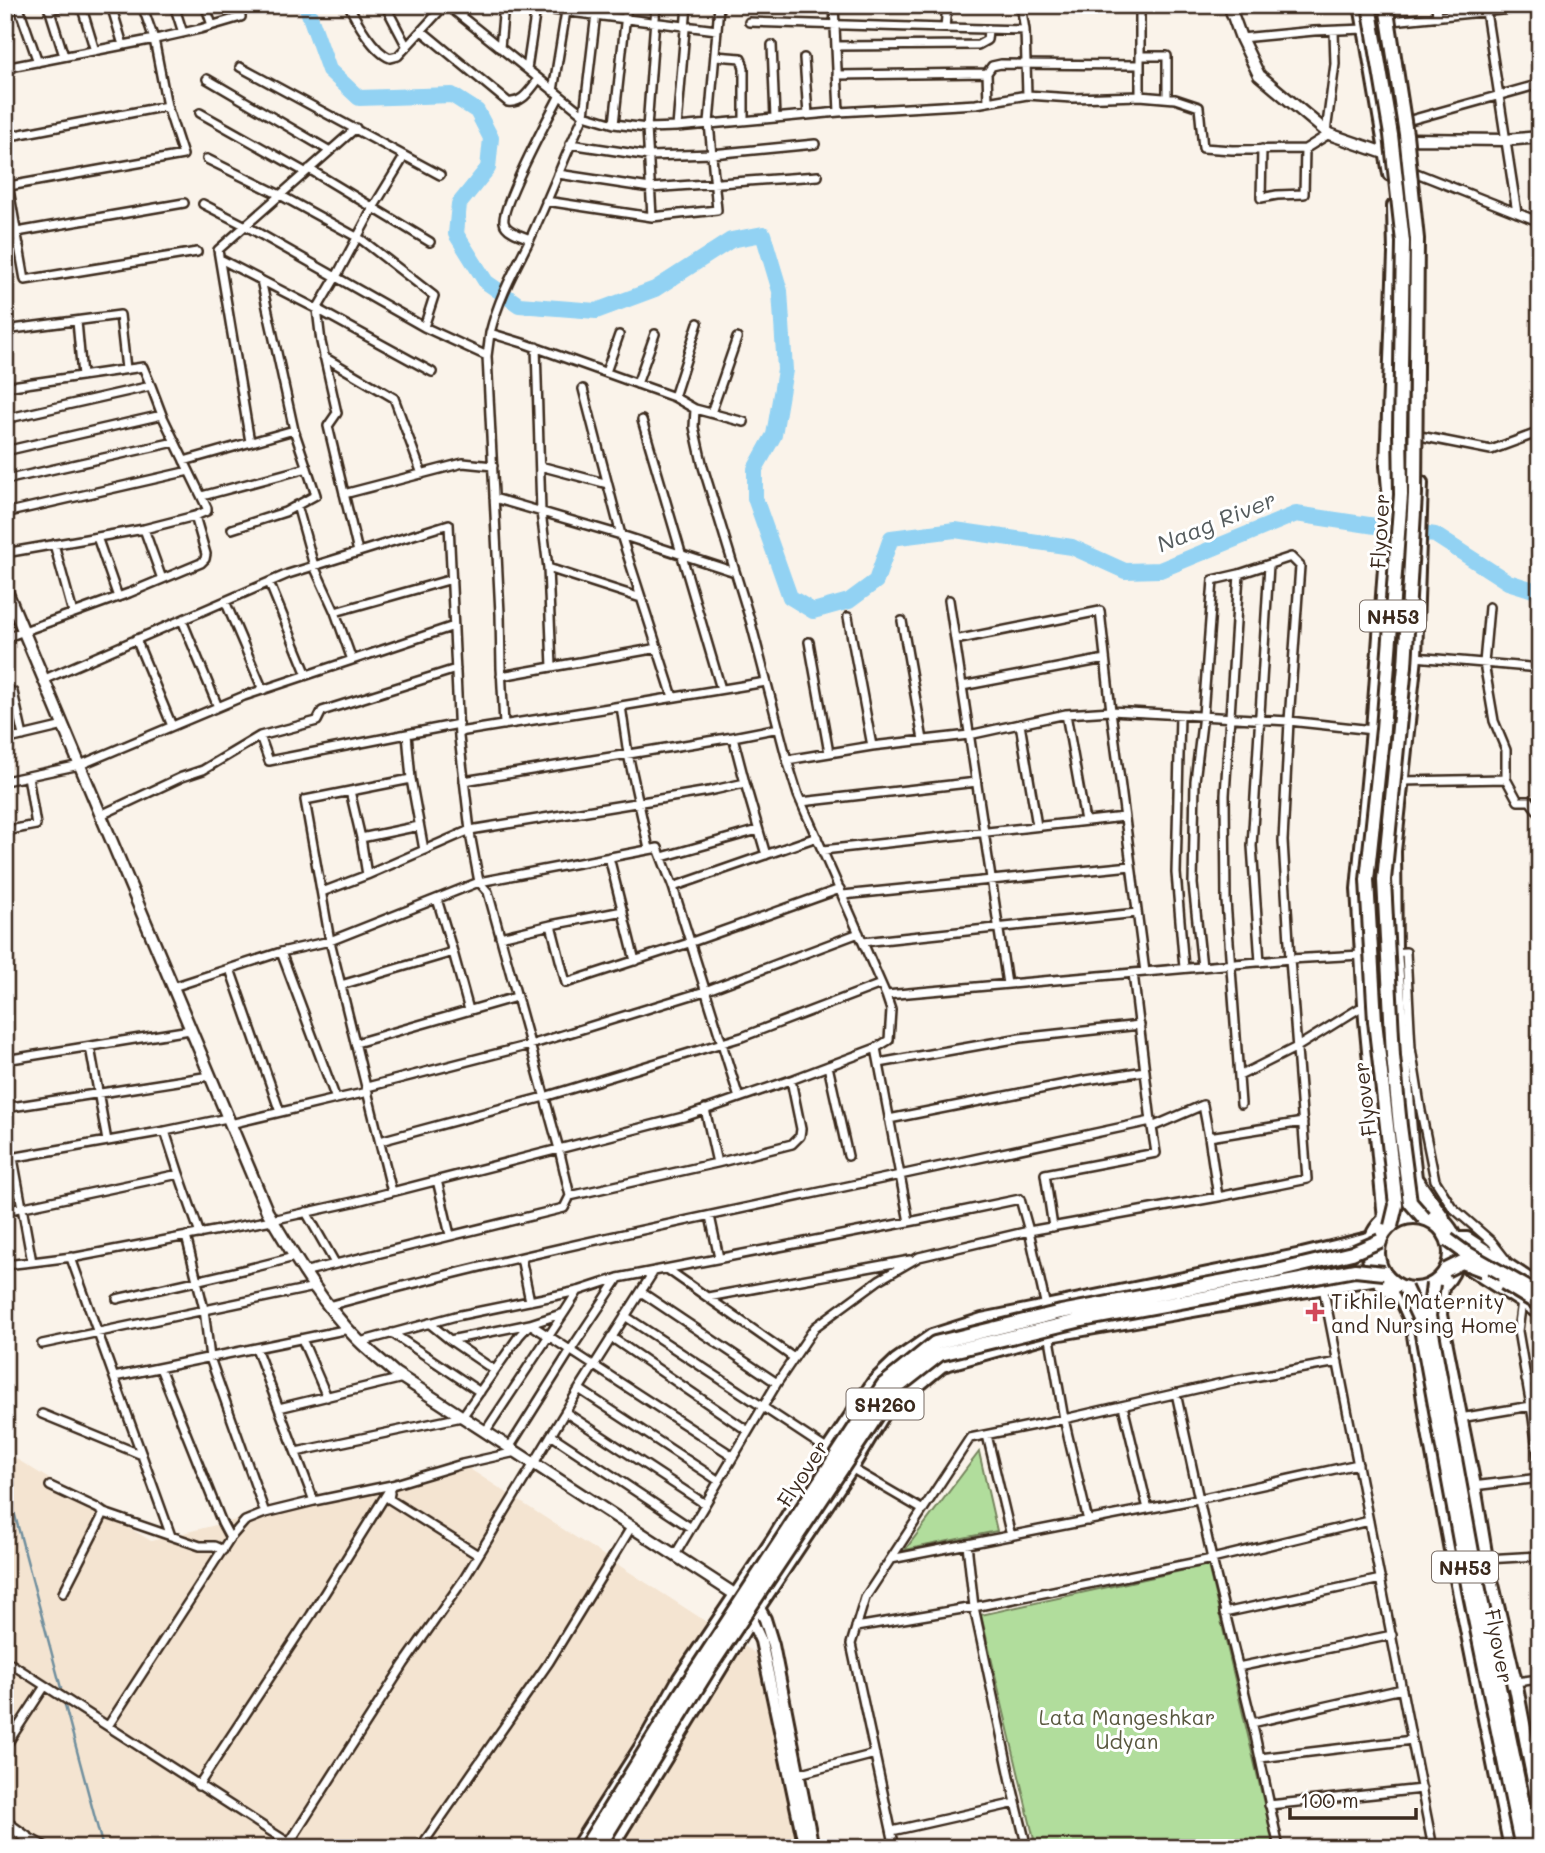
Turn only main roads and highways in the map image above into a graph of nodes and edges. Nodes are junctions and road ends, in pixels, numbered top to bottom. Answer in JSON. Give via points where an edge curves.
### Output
{"nodes":[{"id":1,"x":1361,"y":5,"type":"edge"},
{"id":2,"x":1369,"y":5,"type":"edge"},
{"id":3,"x":1388,"y":5,"type":"edge"},
{"id":4,"x":1366,"y":35,"type":"junction"},
{"id":5,"x":1395,"y":37,"type":"junction"},
{"id":6,"x":1390,"y":501,"type":"junction"},
{"id":7,"x":1421,"y":503,"type":"junction"},
{"id":8,"x":1408,"y":1111,"type":"junction"},
{"id":9,"x":1376,"y":1115,"type":"junction"},
{"id":10,"x":1415,"y":1178,"type":"junction"},
{"id":11,"x":1424,"y":1214,"type":"junction"},
{"id":12,"x":1388,"y":1222,"type":"junction"},
{"id":13,"x":1376,"y":1239,"type":"junction"},
{"id":14,"x":1456,"y":1239,"type":"junction"},
{"id":15,"x":1450,"y":1270,"type":"junction"},
{"id":16,"x":1381,"y":1276,"type":"junction"},
{"id":17,"x":1438,"y":1285,"type":"junction"},
{"id":18,"x":1540,"y":1287,"type":"edge"},
{"id":19,"x":1403,"y":1292,"type":"junction"},
{"id":20,"x":1540,"y":1294,"type":"edge"},
{"id":21,"x":1540,"y":1305,"type":"edge"},
{"id":22,"x":1540,"y":1313,"type":"edge"},
{"id":23,"x":740,"y":1589,"type":"junction"},
{"id":24,"x":755,"y":1613,"type":"junction"},
{"id":25,"x":1539,"y":1805,"type":"edge"},
{"id":26,"x":576,"y":1848,"type":"edge"},
{"id":27,"x":585,"y":1848,"type":"edge"},
{"id":28,"x":598,"y":1848,"type":"edge"},
{"id":29,"x":610,"y":1848,"type":"edge"},
{"id":30,"x":806,"y":1848,"type":"edge"},
{"id":31,"x":813,"y":1848,"type":"edge"},
{"id":32,"x":1511,"y":1848,"type":"edge"},
{"id":33,"x":1522,"y":1848,"type":"edge"},
{"id":34,"x":1532,"y":1848,"type":"edge"}],
"edges":[{"from":1,"to":4,"type":"main road","number":"NH53"},
{"from":2,"to":12,"type":"main road","name":"Flyover","number":"NH53","bridge":true,"via":[[1403,242],[1401,495],[1367,880],[1375,1021],[1396,1205]]},
{"from":3,"to":5,"type":"main road","number":"NH53"},
{"from":3,"to":11,"type":"main road","name":"Flyover","number":"NH53","bridge":true,"via":[[1417,253],[1416,494],[1384,880],[1400,1126],[1410,1202]]},
{"from":4,"to":5,"type":"main road"},
{"from":4,"to":6,"type":"main road","number":"NH53","via":[[1394,205]]},
{"from":5,"to":7,"type":"main road","number":"NH53","via":[[1420,238]]},
{"from":6,"to":7,"type":"main road"},
{"from":6,"to":9,"type":"main road","number":"NH53","via":[[1358,888]]},
{"from":7,"to":8,"type":"main road","number":"NH53","via":[[1415,657],[1394,850],[1395,952]]},
{"from":8,"to":9,"type":"main road"},
{"from":8,"to":10,"type":"main road","number":"NH53"},
{"from":9,"to":12,"type":"main road","number":"NH53"},
{"from":10,"to":11,"type":"main road","number":"NH53"},
{"from":10,"to":14,"type":"main road"},
{"from":11,"to":12,"type":"main road"},
{"from":11,"to":14,"type":"main road","name":"Flyover","number":"NH53"},
{"from":12,"to":13,"type":"main road","bridge":true},
{"from":13,"to":16,"type":"main road"},
{"from":13,"to":23,"type":"main road","via":[[1046,1306],[932,1336],[874,1382]]},
{"from":13,"to":27,"type":"main road","name":"Flyover","bridge":true,"via":[[1352,1254],[1061,1312],[935,1343],[883,1385]]},
{"from":14,"to":15,"type":"main road","bridge":true,"via":[[1450,1250]]},
{"from":14,"to":18,"type":"main road"},
{"from":14,"to":20,"type":"main road","bridge":true,"via":[[1463,1251]]},
{"from":15,"to":17,"type":"main road","bridge":true},
{"from":15,"to":21,"type":"main road","bridge":true,"via":[[1462,1262],[1477,1267]]},
{"from":15,"to":22,"type":"main road","via":[[1465,1266]]},
{"from":16,"to":19,"type":"main road"},
{"from":16,"to":24,"type":"main road","number":"SH260","via":[[1049,1335],[942,1365],[884,1413]]},
{"from":16,"to":28,"type":"main road","name":"Flyover","number":"SH260","bridge":true,"via":[[1355,1270],[1082,1320],[940,1354],[894,1390],[710,1667]]},
{"from":17,"to":19,"type":"main road"},
{"from":17,"to":25,"type":"main road","number":"NH53","via":[[1486,1559]]},
{"from":17,"to":34,"type":"main road","name":"Flyover","bridge":true,"via":[[1429,1316]]},
{"from":19,"to":32,"type":"main road","number":"NH53"},
{"from":19,"to":33,"type":"main road","name":"Flyover","number":"NH53","bridge":true,"via":[[1419,1318]]},
{"from":23,"to":24,"type":"main road"},
{"from":23,"to":26,"type":"main road"},
{"from":24,"to":29,"type":"main road","number":"SH260"},
{"from":24,"to":30,"type":"main road"},
{"from":24,"to":31,"type":"main road","via":[[765,1619],[773,1645]]}]}
